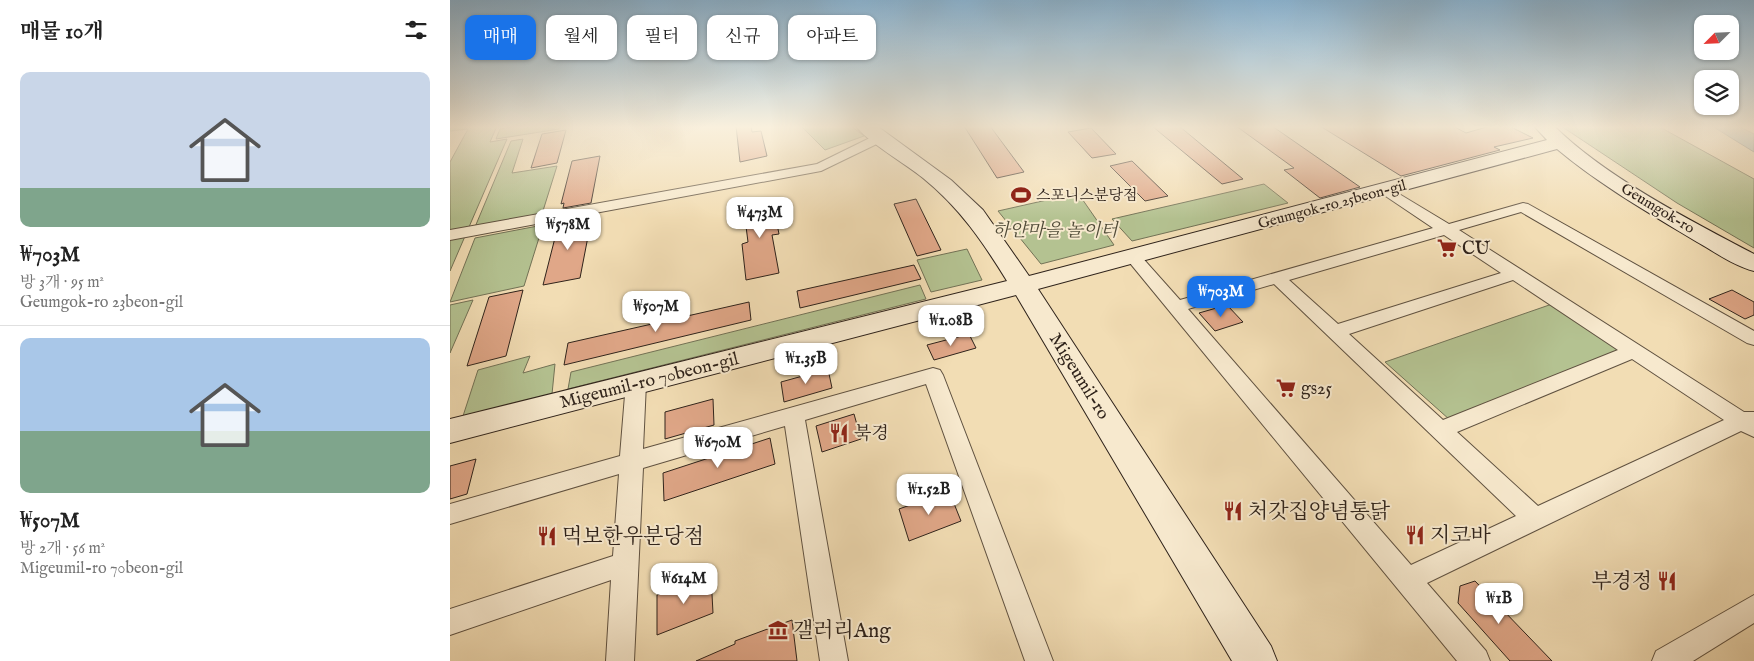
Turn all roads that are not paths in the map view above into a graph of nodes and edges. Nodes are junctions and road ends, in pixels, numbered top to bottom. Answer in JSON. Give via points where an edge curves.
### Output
{"nodes":[{"id":1,"x":837,"y":157,"type":"edge"},
{"id":2,"x":908,"y":157,"type":"edge"},
{"id":3,"x":1507,"y":157,"type":"edge"},
{"id":4,"x":1579,"y":157,"type":"edge"},
{"id":5,"x":1386,"y":190,"type":"junction"},
{"id":6,"x":1446,"y":229,"type":"junction"},
{"id":7,"x":450,"y":235,"type":"edge"},
{"id":8,"x":1134,"y":257,"type":"junction"},
{"id":9,"x":1754,"y":264,"type":"edge"},
{"id":10,"x":1515,"y":274,"type":"junction"},
{"id":11,"x":1277,"y":278,"type":"junction"},
{"id":12,"x":1022,"y":284,"type":"junction"},
{"id":13,"x":1176,"y":307,"type":"junction"},
{"id":14,"x":1334,"y":332,"type":"junction"},
{"id":15,"x":1754,"y":339,"type":"edge"},
{"id":16,"x":1633,"y":351,"type":"junction"},
{"id":17,"x":636,"y":383,"type":"junction"},
{"id":18,"x":794,"y":415,"type":"junction"},
{"id":19,"x":1750,"y":422,"type":"edge"},
{"id":20,"x":1439,"y":430,"type":"junction"},
{"id":21,"x":450,"y":431,"type":"edge"},
{"id":22,"x":632,"y":462,"type":"junction"},
{"id":23,"x":450,"y":514,"type":"edge"},
{"id":24,"x":1535,"y":518,"type":"junction"},
{"id":25,"x":626,"y":563,"type":"junction"},
{"id":26,"x":1407,"y":579,"type":"junction"},
{"id":27,"x":1754,"y":608,"type":"edge"},
{"id":28,"x":450,"y":622,"type":"edge"},
{"id":29,"x":620,"y":661,"type":"edge"},
{"id":30,"x":834,"y":661,"type":"edge"},
{"id":31,"x":1039,"y":661,"type":"edge"},
{"id":32,"x":1256,"y":661,"type":"edge"},
{"id":33,"x":1476,"y":661,"type":"edge"},
{"id":34,"x":1666,"y":661,"type":"edge"}],
"edges":[{"from":1,"to":7,"type":"street","via":[[821,168]]},
{"from":2,"to":12,"type":"street","name":"Migeumil-ro","via":[[968,207]]},
{"from":3,"to":5,"type":"street","name":"Geumgok-ro 25beon-gil"},
{"from":4,"to":9,"type":"street","name":"Geumgok-ro","via":[[1673,218]]},
{"from":5,"to":6,"type":"street"},
{"from":5,"to":8,"type":"street","name":"Geumgok-ro 25beon-gil"},
{"from":6,"to":10,"type":"street"},
{"from":6,"to":11,"type":"street"},
{"from":6,"to":15,"type":"street","via":[[1523,207]]},
{"from":8,"to":12,"type":"street","name":"Geumgok-ro 25beon-gil"},
{"from":8,"to":13,"type":"street"},
{"from":10,"to":14,"type":"street"},
{"from":10,"to":16,"type":"street"},
{"from":11,"to":13,"type":"street"},
{"from":11,"to":14,"type":"street"},
{"from":12,"to":17,"type":"street","name":"Migeumil-ro 70beon-gil"},
{"from":12,"to":32,"type":"street","name":"Migeumil-ro"},
{"from":13,"to":26,"type":"street"},
{"from":14,"to":20,"type":"street"},
{"from":16,"to":19,"type":"street"},
{"from":16,"to":20,"type":"street"},
{"from":17,"to":21,"type":"street","name":"Migeumil-ro 70beon-gil"},
{"from":17,"to":22,"type":"street"},
{"from":18,"to":22,"type":"street"},
{"from":18,"to":30,"type":"street"},
{"from":18,"to":31,"type":"street","via":[[933,375]]},
{"from":19,"to":24,"type":"street"},
{"from":20,"to":24,"type":"street"},
{"from":22,"to":23,"type":"street"},
{"from":22,"to":25,"type":"street"},
{"from":24,"to":26,"type":"street"},
{"from":25,"to":28,"type":"street"},
{"from":25,"to":29,"type":"street"},
{"from":26,"to":33,"type":"street"},
{"from":27,"to":34,"type":"street"}]}
